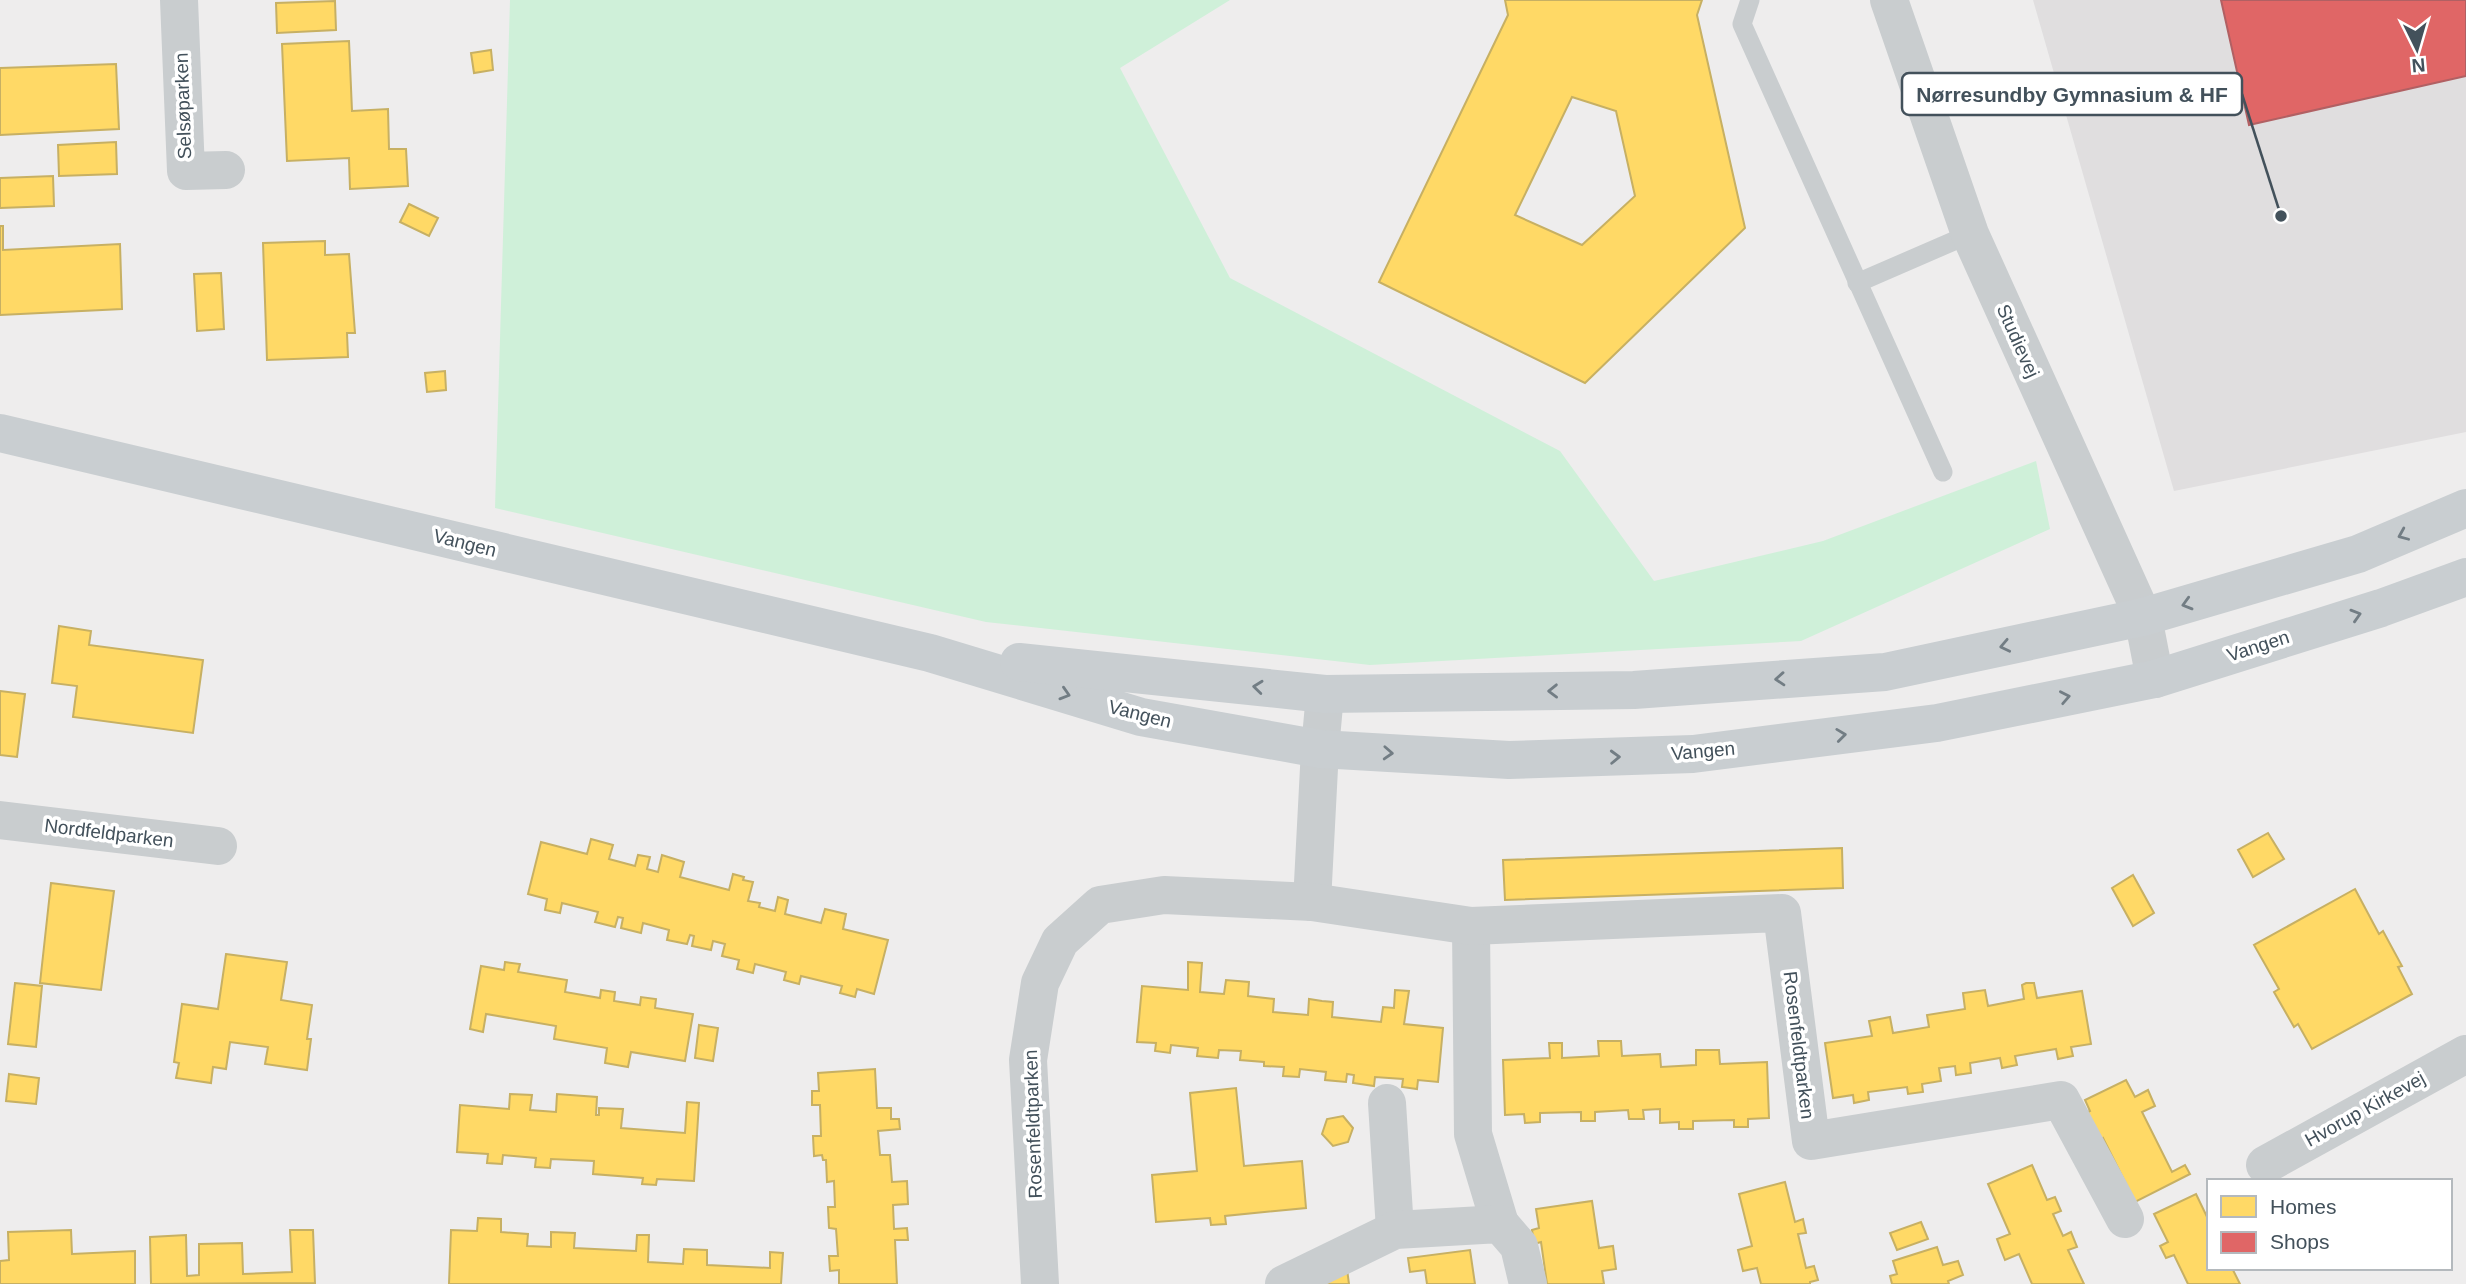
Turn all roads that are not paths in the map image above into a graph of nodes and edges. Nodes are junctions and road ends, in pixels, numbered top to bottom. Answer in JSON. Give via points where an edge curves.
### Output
{"nodes":[{"id":1,"x":179,"y":0,"type":"edge"},
{"id":2,"x":1750,"y":0,"type":"edge"},
{"id":3,"x":1889,"y":0,"type":"edge"},
{"id":4,"x":226,"y":170,"type":"dead end"},
{"id":5,"x":1970,"y":234,"type":"junction"},
{"id":6,"x":1857,"y":283,"type":"junction"},
{"id":7,"x":0,"y":433,"type":"edge"},
{"id":8,"x":1943,"y":472,"type":"dead end"},
{"id":9,"x":2466,"y":508,"type":"edge"},
{"id":10,"x":2466,"y":577,"type":"edge"},
{"id":11,"x":2143,"y":617,"type":"junction"},
{"id":12,"x":930,"y":653,"type":"junction"},
{"id":13,"x":2155,"y":679,"type":"junction"},
{"id":14,"x":1325,"y":694,"type":"junction"},
{"id":15,"x":1320,"y":749,"type":"junction"},
{"id":16,"x":0,"y":820,"type":"edge"},
{"id":17,"x":218,"y":846,"type":"dead end"},
{"id":18,"x":1312,"y":902,"type":"junction"},
{"id":19,"x":1471,"y":926,"type":"junction"},
{"id":20,"x":2466,"y":1054,"type":"edge"},
{"id":21,"x":1387,"y":1103,"type":"dead end"},
{"id":22,"x":2265,"y":1165,"type":"dead end"},
{"id":23,"x":2125,"y":1219,"type":"dead end"},
{"id":24,"x":1500,"y":1224,"type":"junction"},
{"id":25,"x":1395,"y":1230,"type":"junction"},
{"id":26,"x":1040,"y":1284,"type":"edge"},
{"id":27,"x":1284,"y":1284,"type":"edge"},
{"id":28,"x":1528,"y":1284,"type":"edge"}],
"edges":[{"from":1,"to":4,"type":"street","name":"Selsøparken","via":[[186,171]]},
{"from":2,"to":6,"type":"lane","via":[[1742,24]]},
{"from":3,"to":5,"type":"street","name":"Studievej"},
{"from":5,"to":6,"type":"lane"},
{"from":5,"to":11,"type":"street","name":"Studievej"},
{"from":6,"to":8,"type":"lane"},
{"from":7,"to":12,"type":"street","name":"Vangen"},
{"from":9,"to":11,"type":"street","name":"Vangen","one_way":true,"via":[[2358,554]]},
{"from":13,"to":10,"type":"street","name":"Vangen","one_way":true},
{"from":11,"to":13,"type":"street","name":"Studievej"},
{"from":11,"to":14,"type":"street","name":"Vangen","one_way":true,"via":[[1885,671],[1633,690]]},
{"from":14,"to":12,"type":"street","name":"Vangen","one_way":true},
{"from":12,"to":15,"type":"street","name":"Vangen","one_way":true,"via":[[1141,717]]},
{"from":15,"to":13,"type":"street","name":"Vangen","one_way":true,"via":[[1509,760],[1693,754],[1937,723]]},
{"from":14,"to":15,"type":"street"},
{"from":15,"to":18,"type":"street"},
{"from":16,"to":17,"type":"street","name":"Nordfeldparken"},
{"from":18,"to":19,"type":"street","name":"Rosenfeldtparken"},
{"from":18,"to":26,"type":"street","name":"Rosenfeldtparken","via":[[1164,895],[1100,905],[1060,940],[1040,983],[1028,1060]]},
{"from":19,"to":23,"type":"street","name":"Rosenfeldtparken","via":[[1782,913],[1811,1141],[2061,1100]]},
{"from":19,"to":24,"type":"street","via":[[1473,1134]]},
{"from":20,"to":22,"type":"street","name":"Hvorup Kirkevej"},
{"from":21,"to":25,"type":"street"},
{"from":24,"to":25,"type":"street"},
{"from":24,"to":28,"type":"street","via":[[1519,1246]]},
{"from":25,"to":27,"type":"street"}]}
